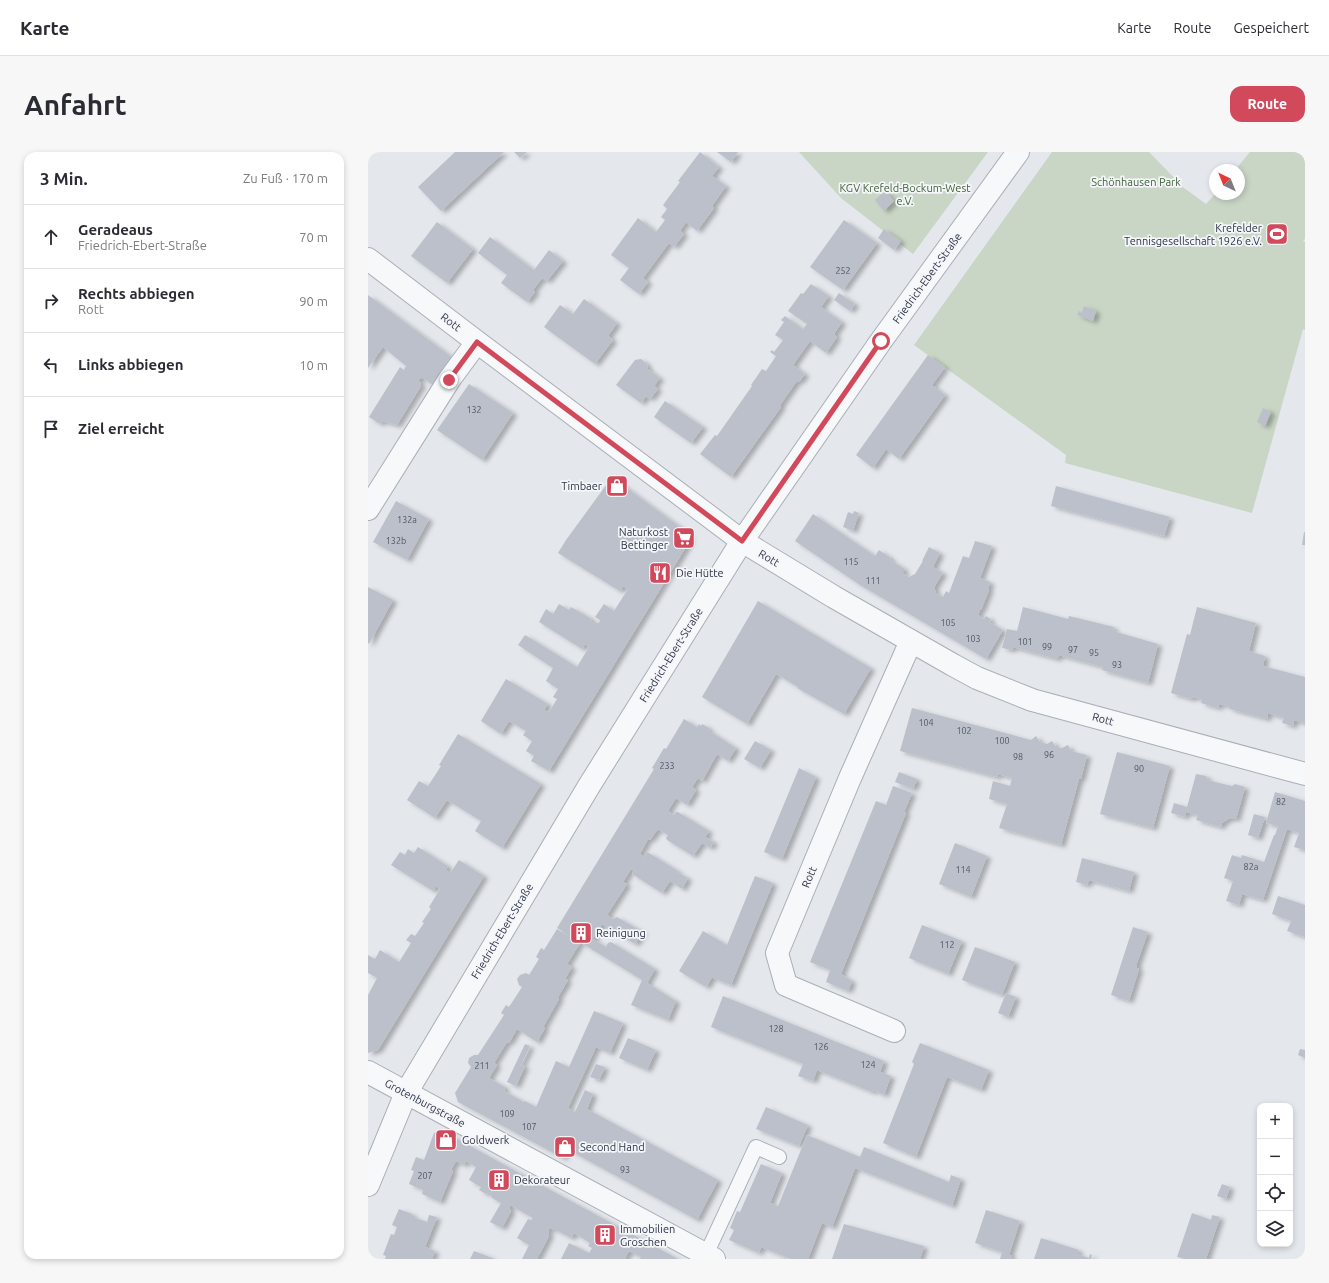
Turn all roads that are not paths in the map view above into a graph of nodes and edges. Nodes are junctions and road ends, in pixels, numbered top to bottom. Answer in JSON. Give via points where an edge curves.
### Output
{"nodes":[{"id":1,"x":1018,"y":152,"type":"edge"},
{"id":2,"x":368,"y":258,"type":"edge"},
{"id":3,"x":477,"y":342,"type":"junction"},
{"id":4,"x":368,"y":508,"type":"edge"},
{"id":5,"x":742,"y":541,"type":"junction"},
{"id":6,"x":911,"y":641,"type":"junction"},
{"id":7,"x":1305,"y":774,"type":"edge"},
{"id":8,"x":894,"y":1031,"type":"dead end"},
{"id":9,"x":368,"y":1072,"type":"edge"},
{"id":10,"x":406,"y":1093,"type":"junction"},
{"id":11,"x":779,"y":1157,"type":"dead end"},
{"id":12,"x":368,"y":1185,"type":"edge"},
{"id":13,"x":708,"y":1258,"type":"edge"}],
"edges":[{"from":1,"to":5,"type":"street","name":"Friedrich-Ebert-Straße","via":[[881,341]]},
{"from":2,"to":3,"type":"street","name":"Rott"},
{"from":3,"to":4,"type":"street","via":[[449,380]]},
{"from":3,"to":5,"type":"street","name":"Rott"},
{"from":5,"to":6,"type":"street","name":"Rott"},
{"from":5,"to":10,"type":"street","name":"Friedrich-Ebert-Straße","via":[[589,786]]},
{"from":6,"to":7,"type":"street","name":"Rott","via":[[977,678],[1032,700]]},
{"from":6,"to":8,"type":"street","name":"Rott","via":[[777,953],[786,985]]},
{"from":9,"to":10,"type":"street","name":"Grotenburgstraße"},
{"from":10,"to":12,"type":"street","name":"Friedrich-Ebert-Straße"},
{"from":10,"to":13,"type":"street","name":"Grotenburgstraße"},
{"from":11,"to":13,"type":"lane","via":[[756,1147]]}]}
